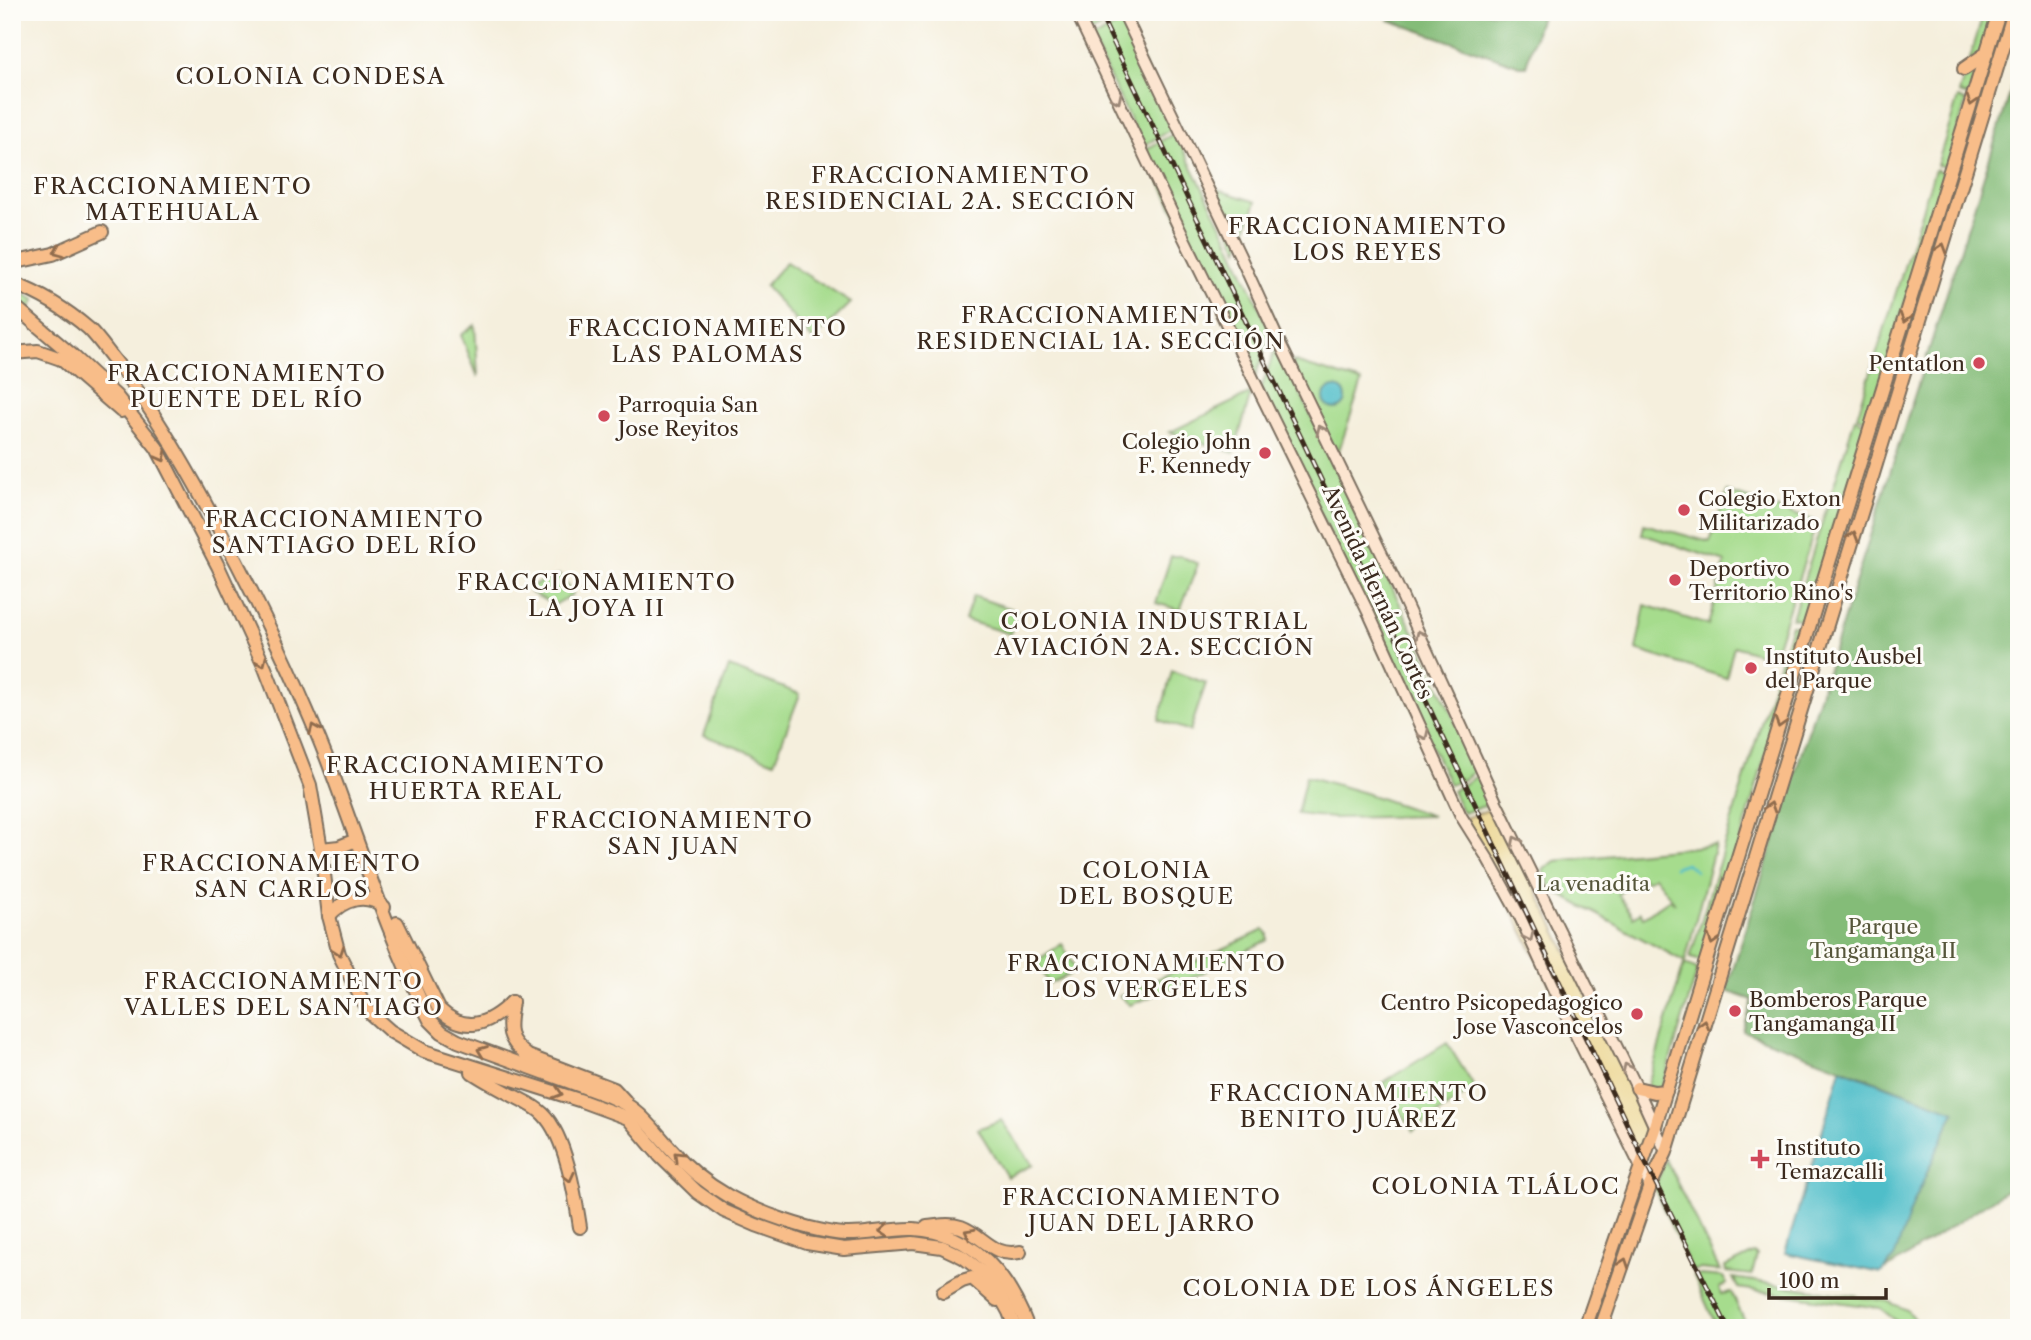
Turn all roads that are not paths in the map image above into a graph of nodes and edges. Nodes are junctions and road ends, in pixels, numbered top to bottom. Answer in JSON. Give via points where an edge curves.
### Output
{"nodes":[{"id":1,"x":1076,"y":12,"type":"edge"},
{"id":2,"x":1123,"y":12,"type":"edge"},
{"id":3,"x":1999,"y":12,"type":"edge"},
{"id":4,"x":2014,"y":12,"type":"edge"},
{"id":5,"x":1987,"y":52,"type":"junction"},
{"id":6,"x":1964,"y":69,"type":"dead end"},
{"id":7,"x":102,"y":232,"type":"dead end"},
{"id":8,"x":12,"y":263,"type":"edge"},
{"id":9,"x":12,"y":283,"type":"edge"},
{"id":10,"x":12,"y":304,"type":"edge"},
{"id":11,"x":12,"y":353,"type":"edge"},
{"id":12,"x":140,"y":427,"type":"junction"},
{"id":13,"x":356,"y":840,"type":"junction"},
{"id":14,"x":321,"y":849,"type":"junction"},
{"id":15,"x":381,"y":904,"type":"junction"},
{"id":16,"x":329,"y":916,"type":"junction"},
{"id":17,"x":460,"y":1064,"type":"junction"},
{"id":18,"x":1637,"y":1088,"type":"junction"},
{"id":19,"x":1666,"y":1091,"type":"junction"},
{"id":20,"x":630,"y":1106,"type":"junction"},
{"id":21,"x":1655,"y":1126,"type":"junction"},
{"id":22,"x":1665,"y":1152,"type":"junction"},
{"id":23,"x":1641,"y":1167,"type":"junction"},
{"id":24,"x":1650,"y":1186,"type":"junction"},
{"id":25,"x":580,"y":1227,"type":"dead end"},
{"id":26,"x":913,"y":1229,"type":"junction"},
{"id":27,"x":1020,"y":1252,"type":"dead end"},
{"id":28,"x":943,"y":1292,"type":"dead end"},
{"id":29,"x":1009,"y":1312,"type":"junction"},
{"id":30,"x":1015,"y":1328,"type":"edge"},
{"id":31,"x":1028,"y":1328,"type":"edge"},
{"id":32,"x":1585,"y":1328,"type":"edge"},
{"id":33,"x":1601,"y":1328,"type":"edge"}],
"edges":[{"from":1,"to":23,"type":"main road","name":"Avenida Hernán Cortés","one_way":true,"via":[[1370,616],[1461,816],[1520,917]]},
{"from":18,"to":2,"type":"main road","name":"Avenida Hernán Cortés","one_way":true,"via":[[1497,804]]},
{"from":3,"to":5,"type":"main road"},
{"from":22,"to":4,"type":"main road","one_way":true},
{"from":5,"to":6,"type":"main road"},
{"from":5,"to":19,"type":"main road","one_way":true},
{"from":7,"to":8,"type":"main road","one_way":true,"via":[[52,254]]},
{"from":13,"to":9,"type":"main road","one_way":true,"via":[[286,661],[170,439],[90,331],[64,309]]},
{"from":10,"to":12,"type":"main road","via":[[116,396]]},
{"from":11,"to":12,"type":"main road","via":[[38,351],[61,359]]},
{"from":12,"to":14,"type":"main road","one_way":true,"via":[[158,448],[265,668],[310,785]]},
{"from":13,"to":14,"type":"main road"},
{"from":13,"to":15,"type":"main road"},
{"from":14,"to":16,"type":"main road"},
{"from":15,"to":16,"type":"main road","via":[[356,899]]},
{"from":20,"to":15,"type":"main road","one_way":true,"via":[[442,1032],[422,1004]]},
{"from":15,"to":20,"type":"main road","via":[[395,918],[439,1009],[448,1018],[466,1024],[487,1021],[512,1002],[509,1035],[519,1049],[614,1088]]},
{"from":16,"to":17,"type":"main road","one_way":true,"via":[[340,954],[371,1014],[424,1051]]},
{"from":17,"to":25,"type":"main road","one_way":true,"via":[[528,1103],[551,1125],[565,1157]]},
{"from":17,"to":29,"type":"main road","one_way":true,"via":[[628,1118],[697,1192],[756,1225],[807,1243],[844,1249],[913,1243],[963,1256],[998,1292]]},
{"from":18,"to":19,"type":"main road"},
{"from":18,"to":21,"type":"main road","name":"Avenida Hernán Cortés"},
{"from":19,"to":21,"type":"main road"},
{"from":26,"to":20,"type":"main road","one_way":true,"via":[[846,1234],[809,1228],[758,1210],[701,1178]]},
{"from":21,"to":22,"type":"main road","name":"Avenida Hernán Cortés"},
{"from":21,"to":23,"type":"main road"},
{"from":22,"to":24,"type":"main road"},
{"from":23,"to":24,"type":"main road","name":"Avenida Hernán Cortés"},
{"from":23,"to":32,"type":"main road"},
{"from":33,"to":24,"type":"main road","one_way":true},
{"from":27,"to":26,"type":"main road","one_way":true,"via":[[1000,1252],[962,1227]]},
{"from":26,"to":31,"type":"main road","via":[[941,1233],[994,1266]]},
{"from":28,"to":29,"type":"main road","via":[[972,1278]]},
{"from":29,"to":30,"type":"main road"}]}
